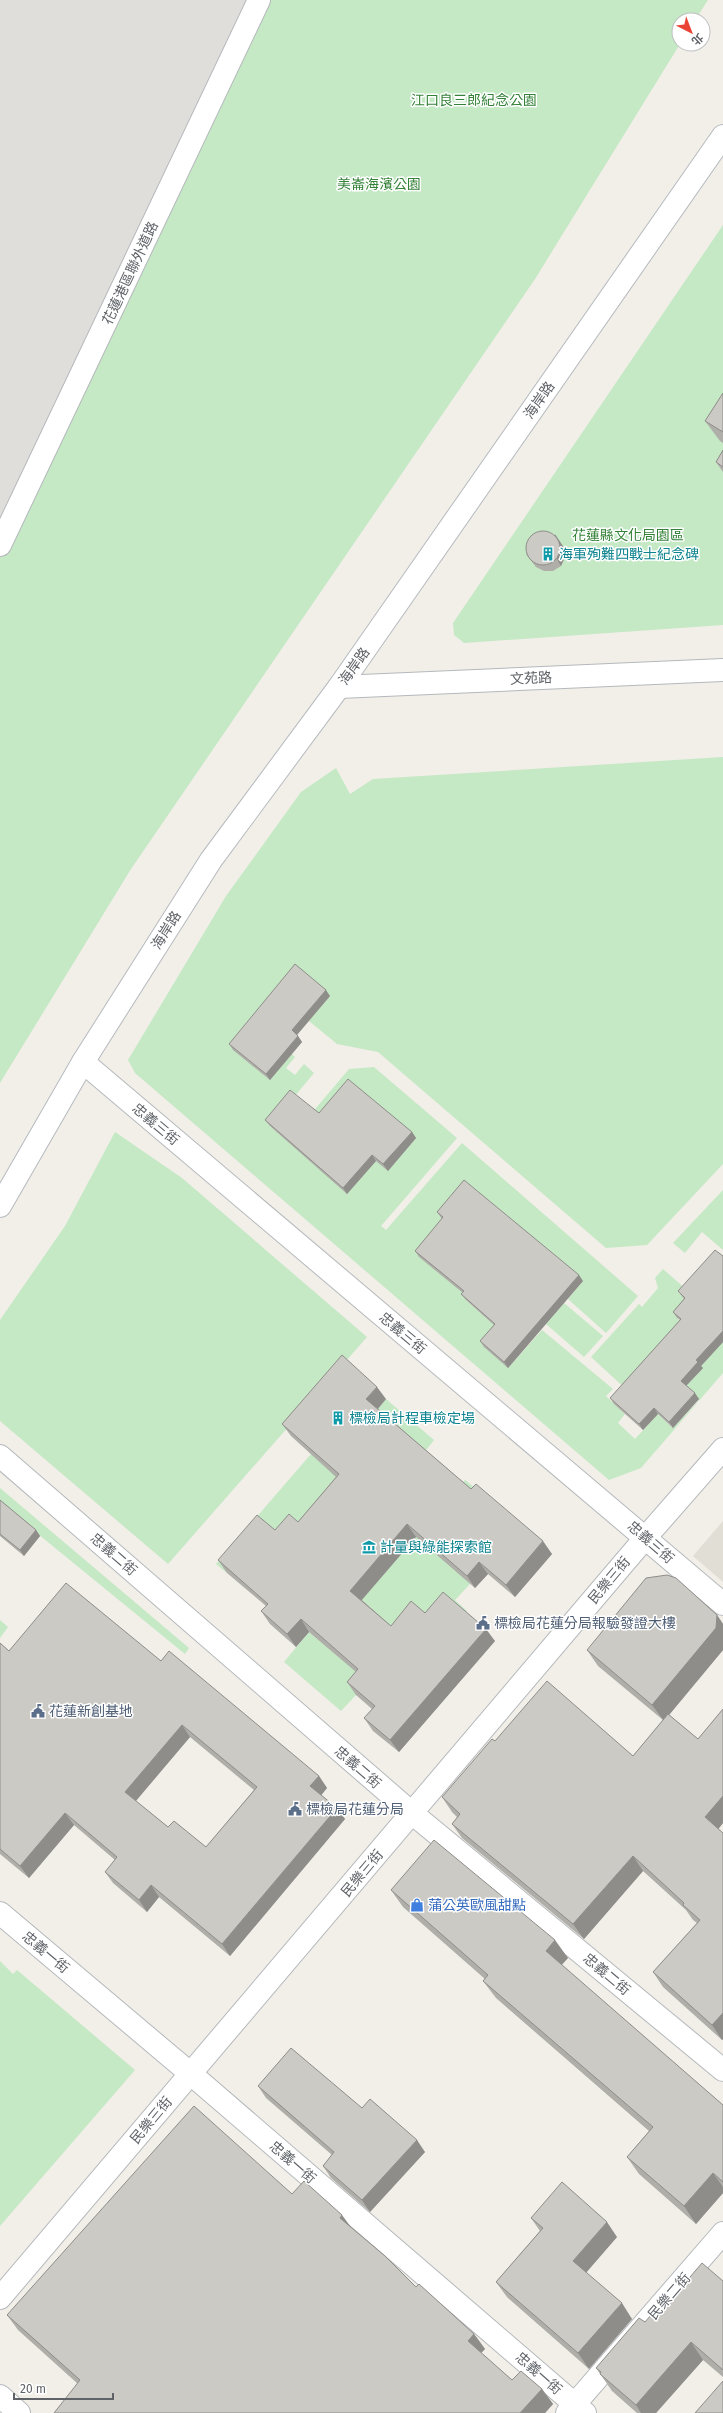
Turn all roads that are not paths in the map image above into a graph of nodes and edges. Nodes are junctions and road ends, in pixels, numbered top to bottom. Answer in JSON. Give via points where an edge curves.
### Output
{"nodes":[{"id":1,"x":259,"y":0,"type":"edge"},
{"id":2,"x":723,"y":136,"type":"edge"},
{"id":3,"x":0,"y":545,"type":"edge"},
{"id":4,"x":723,"y":670,"type":"edge"},
{"id":5,"x":339,"y":686,"type":"junction"},
{"id":6,"x":83,"y":1062,"type":"junction"},
{"id":7,"x":0,"y":1206,"type":"edge"},
{"id":8,"x":723,"y":1449,"type":"edge"},
{"id":9,"x":0,"y":1456,"type":"edge"},
{"id":10,"x":646,"y":1537,"type":"junction"},
{"id":11,"x":723,"y":1604,"type":"edge"},
{"id":12,"x":413,"y":1814,"type":"junction"},
{"id":13,"x":0,"y":1913,"type":"edge"},
{"id":14,"x":723,"y":2070,"type":"edge"},
{"id":15,"x":191,"y":2074,"type":"junction"},
{"id":16,"x":723,"y":2233,"type":"edge"},
{"id":17,"x":0,"y":2298,"type":"edge"},
{"id":18,"x":0,"y":2396,"type":"edge"},
{"id":19,"x":575,"y":2410,"type":"edge"},
{"id":20,"x":19,"y":2413,"type":"edge"}],
"edges":[{"from":1,"to":3,"type":"street","name":"花蓮港區聯外道路"},
{"from":2,"to":5,"type":"street","name":"海岸路"},
{"from":4,"to":5,"type":"street","name":"文苑路"},
{"from":5,"to":6,"type":"street","name":"海岸路","via":[[211,860]]},
{"from":6,"to":7,"type":"street","name":"海岸路"},
{"from":6,"to":10,"type":"street","name":"忠義三街"},
{"from":8,"to":10,"type":"street","name":"民樂三街"},
{"from":9,"to":12,"type":"street","name":"忠義二街"},
{"from":10,"to":11,"type":"street","name":"忠義三街"},
{"from":10,"to":12,"type":"street","name":"民樂三街"},
{"from":12,"to":14,"type":"street","name":"忠義二街"},
{"from":12,"to":15,"type":"street","name":"民樂三街"},
{"from":13,"to":15,"type":"street","name":"忠義一街"},
{"from":15,"to":17,"type":"street","name":"民樂三街"},
{"from":15,"to":19,"type":"street","name":"忠義一街"},
{"from":16,"to":19,"type":"street","name":"民樂二街"},
{"from":18,"to":20,"type":"street"}]}
